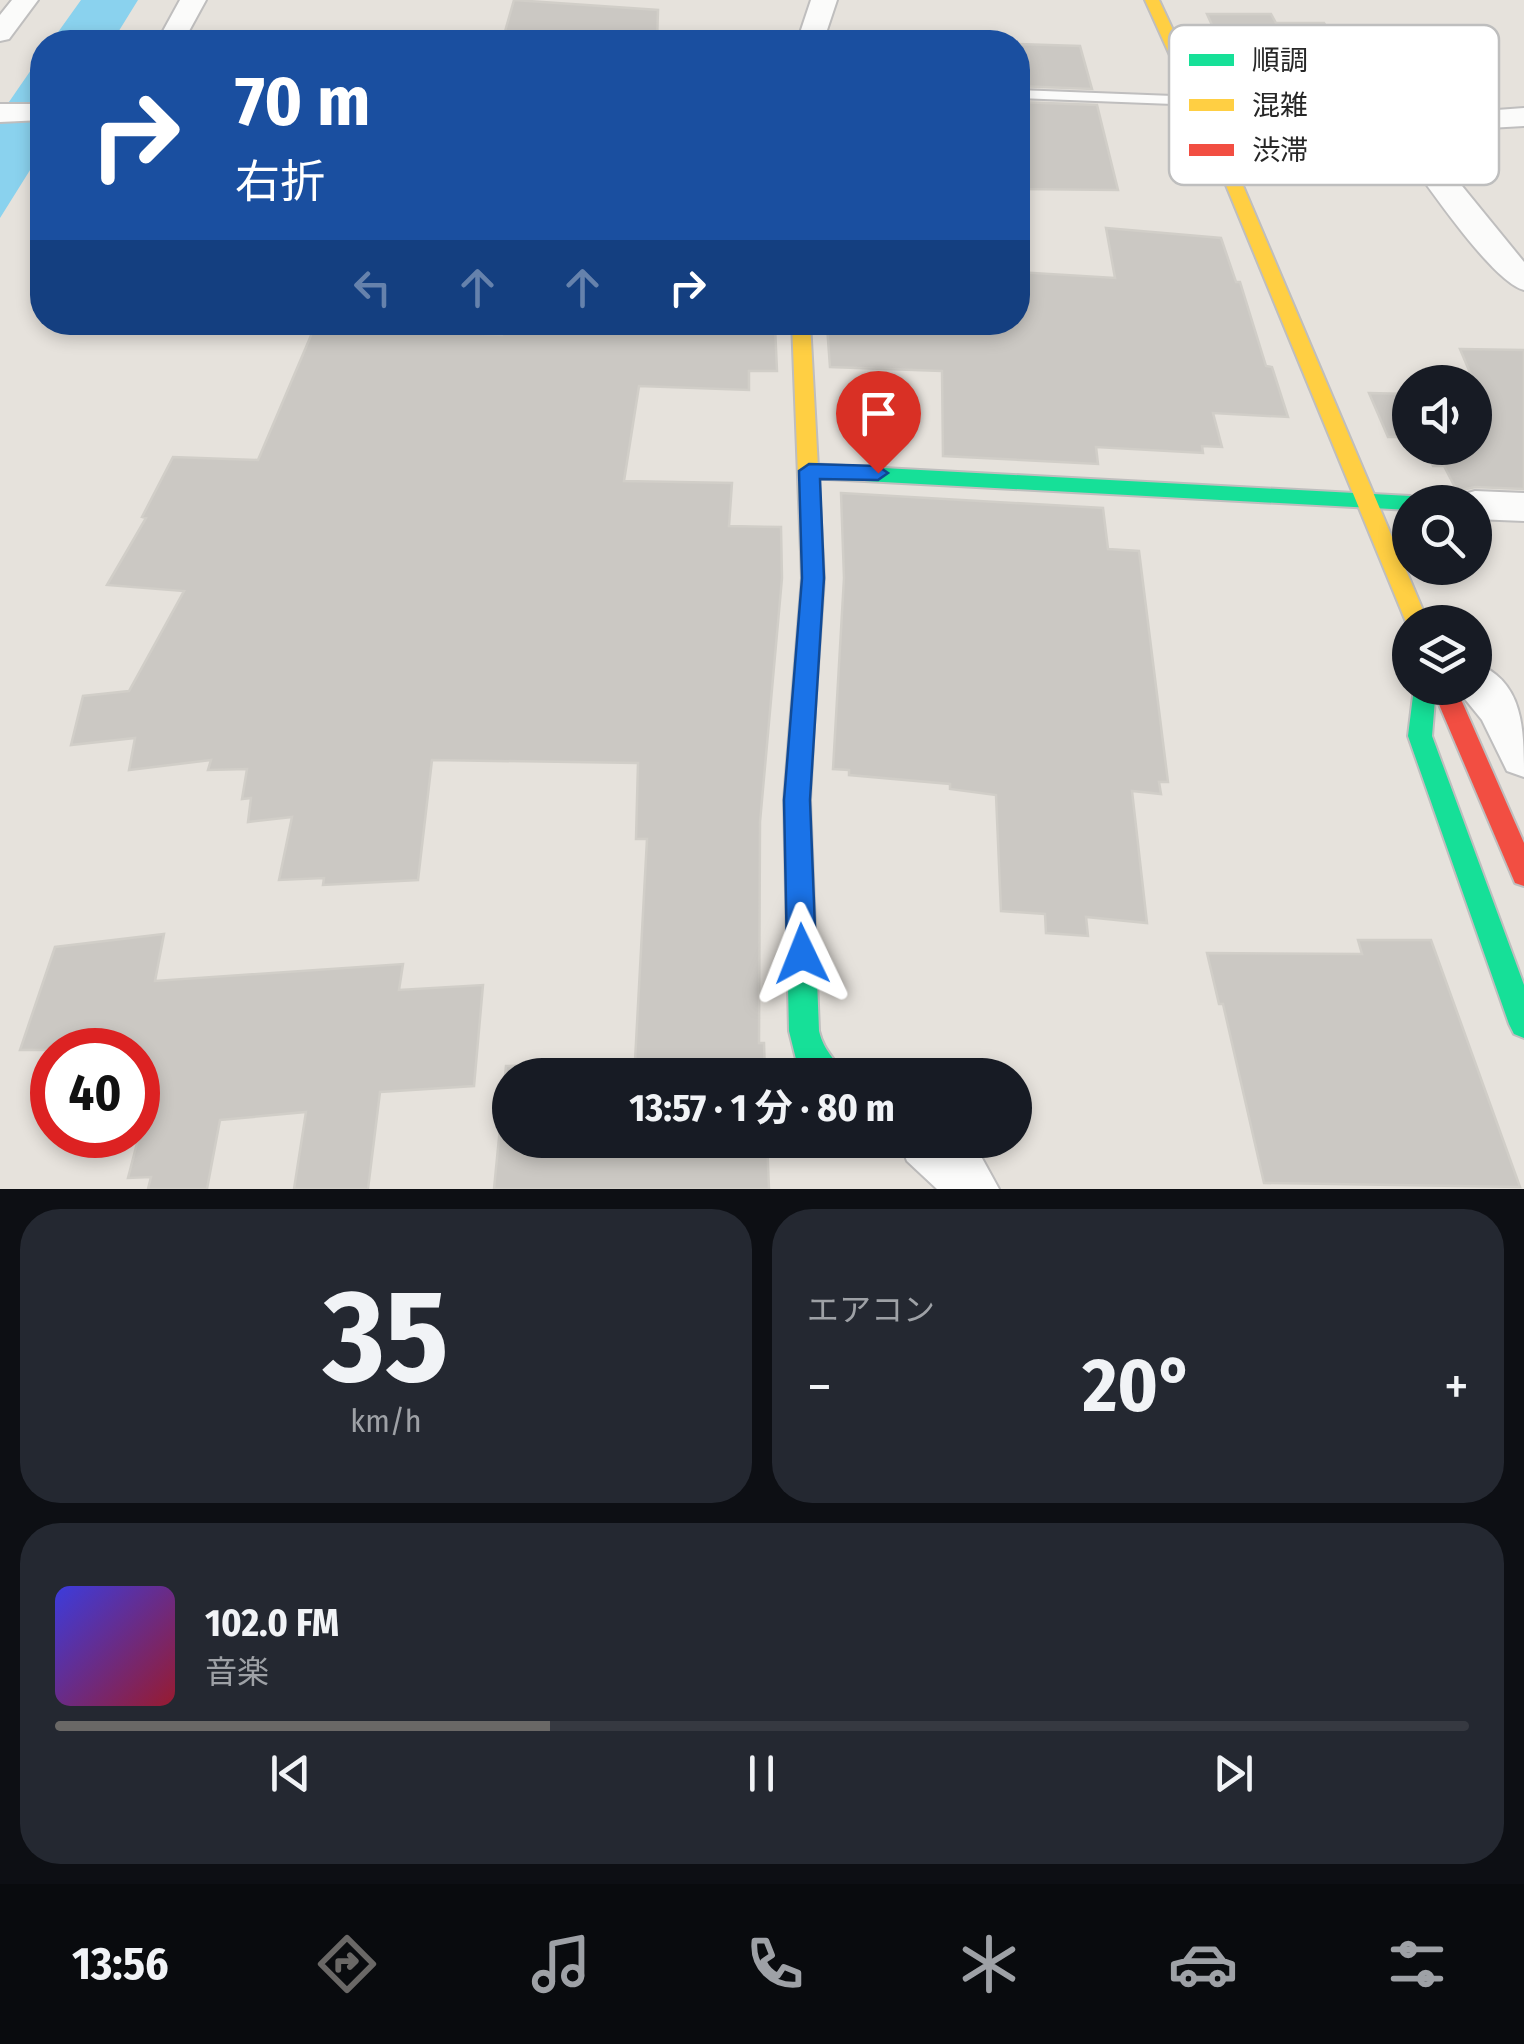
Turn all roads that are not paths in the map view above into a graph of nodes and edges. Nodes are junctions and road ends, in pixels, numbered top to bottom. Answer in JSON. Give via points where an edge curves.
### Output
{"nodes":[{"id":1,"x":25,"y":0,"type":"edge"},
{"id":2,"x":193,"y":0,"type":"edge"},
{"id":3,"x":824,"y":0,"type":"edge"},
{"id":4,"x":1152,"y":0,"type":"edge"},
{"id":5,"x":177,"y":30,"type":"edge"},
{"id":6,"x":814,"y":30,"type":"edge"},
{"id":7,"x":0,"y":33,"type":"edge"},
{"id":8,"x":1169,"y":37,"type":"edge"},
{"id":9,"x":1030,"y":95,"type":"edge"},
{"id":10,"x":1169,"y":109,"type":"edge"},
{"id":11,"x":30,"y":112,"type":"edge"},
{"id":12,"x":0,"y":113,"type":"edge"},
{"id":13,"x":1524,"y":117,"type":"edge"},
{"id":14,"x":1499,"y":118,"type":"edge"},
{"id":15,"x":1234,"y":185,"type":"edge"},
{"id":16,"x":1444,"y":185,"type":"edge"},
{"id":17,"x":1524,"y":280,"type":"edge"},
{"id":18,"x":802,"y":335,"type":"edge"},
{"id":19,"x":809,"y":471,"type":"junction"},
{"id":20,"x":1366,"y":501,"type":"junction"},
{"id":21,"x":1392,"y":502,"type":"edge"},
{"id":22,"x":1492,"y":506,"type":"edge"},
{"id":23,"x":1524,"y":507,"type":"edge"},
{"id":24,"x":1411,"y":605,"type":"edge"},
{"id":25,"x":1492,"y":700,"type":"edge"},
{"id":26,"x":1422,"y":705,"type":"edge"},
{"id":27,"x":1448,"y":705,"type":"edge"},
{"id":28,"x":1524,"y":757,"type":"edge"},
{"id":29,"x":1524,"y":874,"type":"edge"},
{"id":30,"x":1524,"y":1024,"type":"edge"},
{"id":31,"x":811,"y":1058,"type":"edge"},
{"id":32,"x":948,"y":1158,"type":"edge"},
{"id":33,"x":969,"y":1189,"type":"edge"}],
"edges":[{"from":1,"to":7,"type":"street"},
{"from":2,"to":5,"type":"street"},
{"from":3,"to":6,"type":"street"},
{"from":4,"to":8,"type":"street"},
{"from":9,"to":10,"type":"lane"},
{"from":11,"to":12,"type":"street"},
{"from":13,"to":14,"type":"street"},
{"from":15,"to":20,"type":"street"},
{"from":16,"to":17,"type":"street"},
{"from":18,"to":19,"type":"street"},
{"from":19,"to":20,"type":"street"},
{"from":19,"to":31,"type":"street","via":[[813,578],[797,800],[804,1031]]},
{"from":20,"to":21,"type":"street"},
{"from":20,"to":24,"type":"street"},
{"from":22,"to":23,"type":"street"},
{"from":25,"to":28,"type":"street"},
{"from":26,"to":30,"type":"street","via":[[1420,736]]},
{"from":27,"to":29,"type":"street"},
{"from":32,"to":33,"type":"street"}]}
